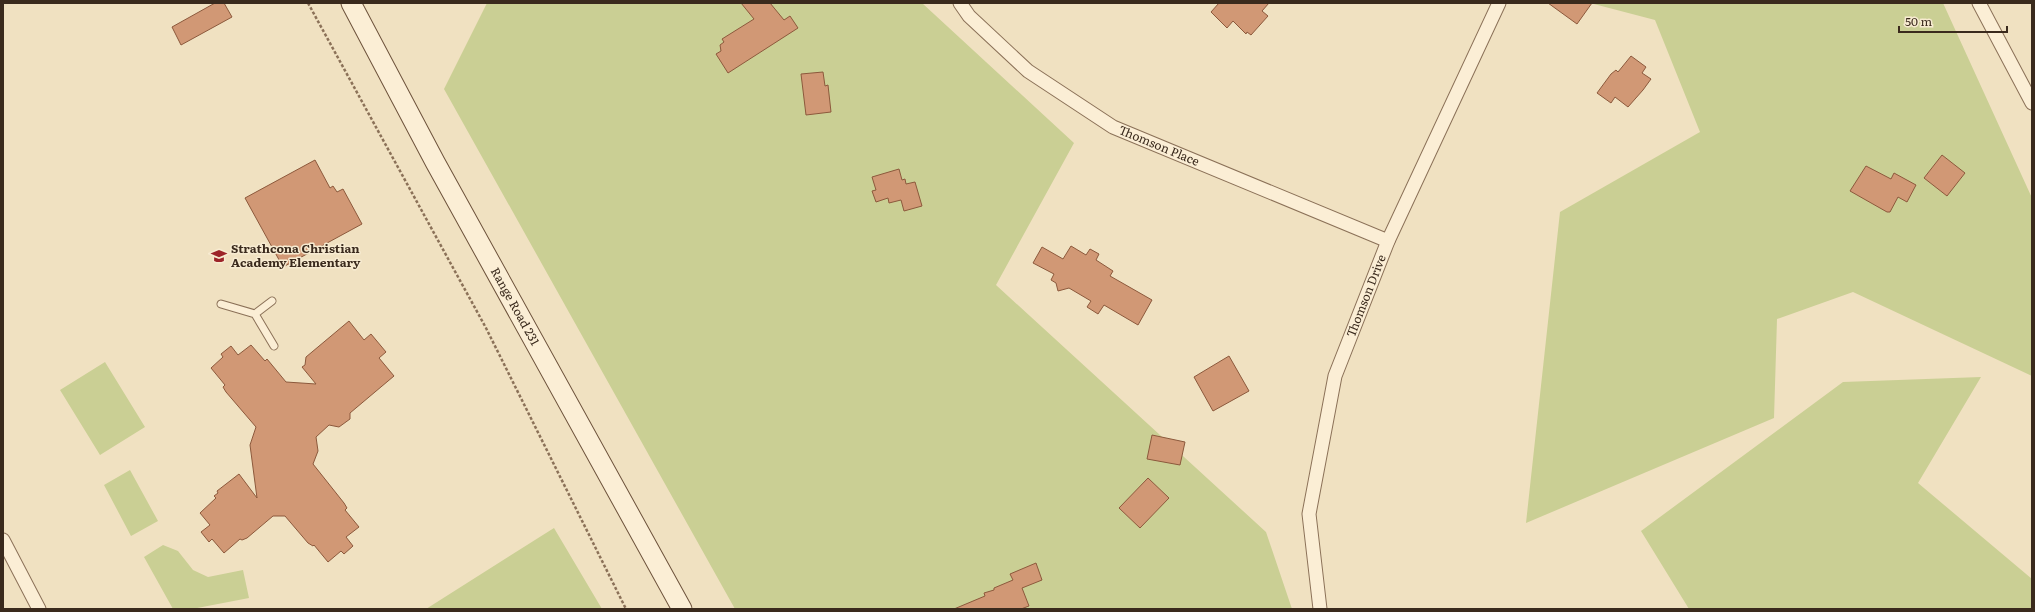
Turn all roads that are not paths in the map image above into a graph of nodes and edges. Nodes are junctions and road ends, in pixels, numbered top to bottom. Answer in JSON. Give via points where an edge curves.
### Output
{"nodes":[{"id":1,"x":351,"y":3,"type":"edge"},
{"id":2,"x":960,"y":3,"type":"edge"},
{"id":3,"x":1499,"y":3,"type":"edge"},
{"id":4,"x":1979,"y":3,"type":"edge"},
{"id":5,"x":2032,"y":103,"type":"edge"},
{"id":6,"x":1388,"y":241,"type":"junction"},
{"id":7,"x":272,"y":301,"type":"dead end"},
{"id":8,"x":221,"y":304,"type":"dead end"},
{"id":9,"x":255,"y":314,"type":"junction"},
{"id":10,"x":274,"y":346,"type":"dead end"},
{"id":11,"x":3,"y":540,"type":"edge"},
{"id":12,"x":39,"y":609,"type":"edge"},
{"id":13,"x":682,"y":609,"type":"edge"},
{"id":14,"x":1320,"y":609,"type":"edge"}],
"edges":[{"from":1,"to":13,"type":"street","name":"Range Road 231","via":[[435,162]]},
{"from":2,"to":6,"type":"street","name":"Thomson Place","via":[[969,16],[1028,71],[1113,127]]},
{"from":3,"to":6,"type":"street","name":"Thomson Drive"},
{"from":4,"to":5,"type":"street"},
{"from":6,"to":14,"type":"street","name":"Thomson Drive","via":[[1335,376],[1309,514]]},
{"from":7,"to":9,"type":"lane"},
{"from":8,"to":9,"type":"lane"},
{"from":9,"to":10,"type":"lane"},
{"from":11,"to":12,"type":"street"}]}
